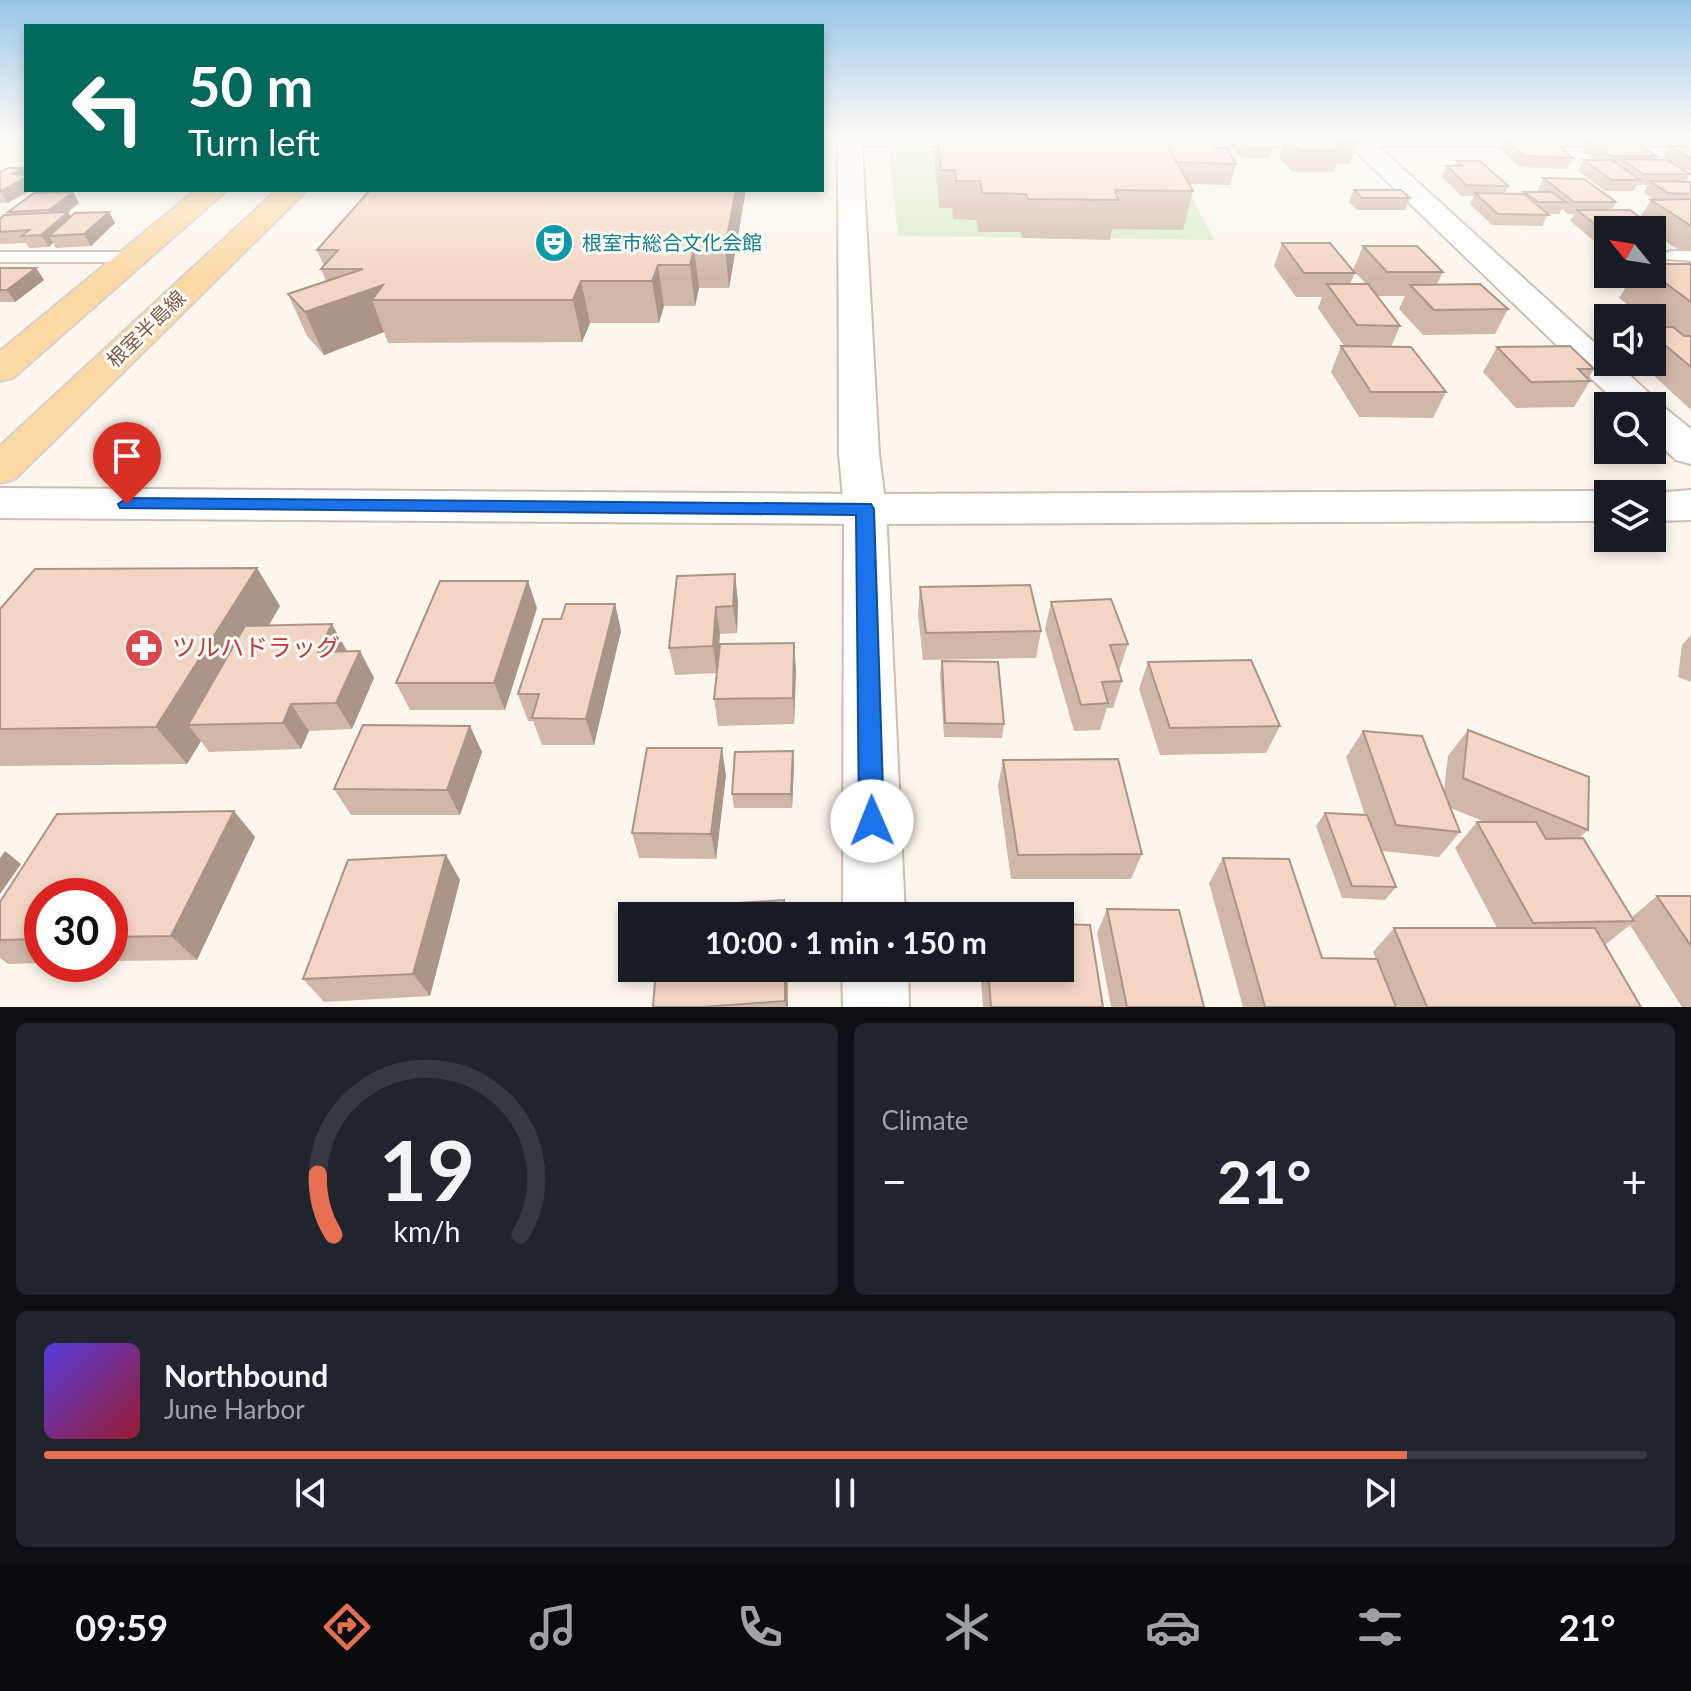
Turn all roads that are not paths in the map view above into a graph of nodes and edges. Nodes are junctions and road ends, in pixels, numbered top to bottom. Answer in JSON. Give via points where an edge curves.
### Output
{"nodes":[{"id":1,"x":851,"y":185,"type":"edge"},
{"id":2,"x":1404,"y":185,"type":"edge"},
{"id":3,"x":211,"y":192,"type":"edge"},
{"id":4,"x":291,"y":192,"type":"edge"},
{"id":5,"x":1671,"y":256,"type":"dead end"},
{"id":6,"x":1691,"y":256,"type":"edge"},
{"id":7,"x":0,"y":257,"type":"edge"},
{"id":8,"x":132,"y":257,"type":"junction"},
{"id":9,"x":0,"y":370,"type":"edge"},
{"id":10,"x":1627,"y":392,"type":"edge"},
{"id":11,"x":1666,"y":428,"type":"edge"},
{"id":12,"x":1691,"y":451,"type":"edge"},
{"id":13,"x":0,"y":469,"type":"edge"},
{"id":14,"x":0,"y":503,"type":"edge"},
{"id":15,"x":1691,"y":505,"type":"edge"},
{"id":16,"x":1594,"y":506,"type":"edge"},
{"id":17,"x":1666,"y":506,"type":"edge"},
{"id":18,"x":865,"y":509,"type":"junction"},
{"id":19,"x":874,"y":902,"type":"edge"},
{"id":20,"x":875,"y":982,"type":"edge"},
{"id":21,"x":876,"y":1007,"type":"edge"}],
"edges":[{"from":1,"to":18,"type":"street"},
{"from":2,"to":10,"type":"street"},
{"from":3,"to":8,"type":"main road"},
{"from":4,"to":13,"type":"main road","name":"根室半島線"},
{"from":5,"to":6,"type":"lane"},
{"from":7,"to":8,"type":"lane"},
{"from":8,"to":9,"type":"main road"},
{"from":11,"to":12,"type":"street"},
{"from":14,"to":18,"type":"street"},
{"from":15,"to":17,"type":"street"},
{"from":16,"to":18,"type":"street"},
{"from":18,"to":19,"type":"street"},
{"from":20,"to":21,"type":"street"}]}
